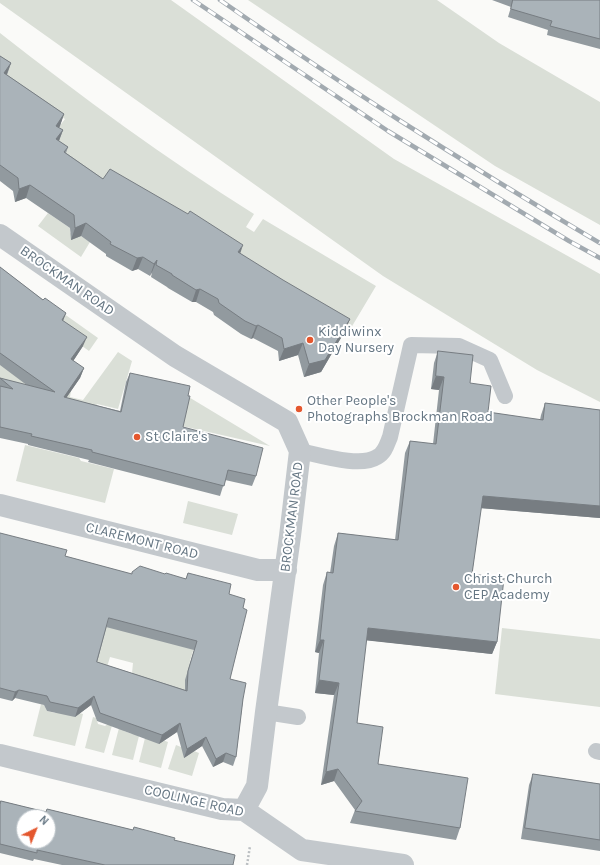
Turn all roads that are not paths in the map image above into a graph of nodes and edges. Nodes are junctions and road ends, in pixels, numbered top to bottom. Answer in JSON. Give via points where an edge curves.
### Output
{"nodes":[{"id":1,"x":0,"y":235,"type":"edge"},
{"id":2,"x":505,"y":396,"type":"dead end"},
{"id":3,"x":300,"y":451,"type":"junction"},
{"id":4,"x":0,"y":505,"type":"edge"},
{"id":5,"x":286,"y":570,"type":"junction"},
{"id":6,"x":266,"y":712,"type":"junction"},
{"id":7,"x":298,"y":717,"type":"dead end"},
{"id":8,"x":0,"y":755,"type":"edge"},
{"id":9,"x":244,"y":810,"type":"junction"},
{"id":10,"x":403,"y":865,"type":"edge"}],
"edges":[{"from":1,"to":3,"type":"street","name":"BROCKMAN ROAD","via":[[175,356],[287,422]]},
{"from":2,"to":3,"type":"lane","via":[[490,360],[459,346],[411,344],[390,437],[386,449],[378,457],[357,462]]},
{"from":3,"to":5,"type":"street","name":"BROCKMAN ROAD"},
{"from":4,"to":5,"type":"street","name":"CLAREMONT ROAD","via":[[258,570]]},
{"from":5,"to":6,"type":"street","name":"BROCKMAN ROAD"},
{"from":6,"to":7,"type":"lane"},
{"from":6,"to":9,"type":"street","name":"BROCKMAN ROAD","via":[[257,786]]},
{"from":8,"to":9,"type":"street","name":"COOLINGE ROAD","via":[[222,809]]},
{"from":9,"to":10,"type":"street","name":"COOLINGE ROAD","via":[[302,850]]}]}
